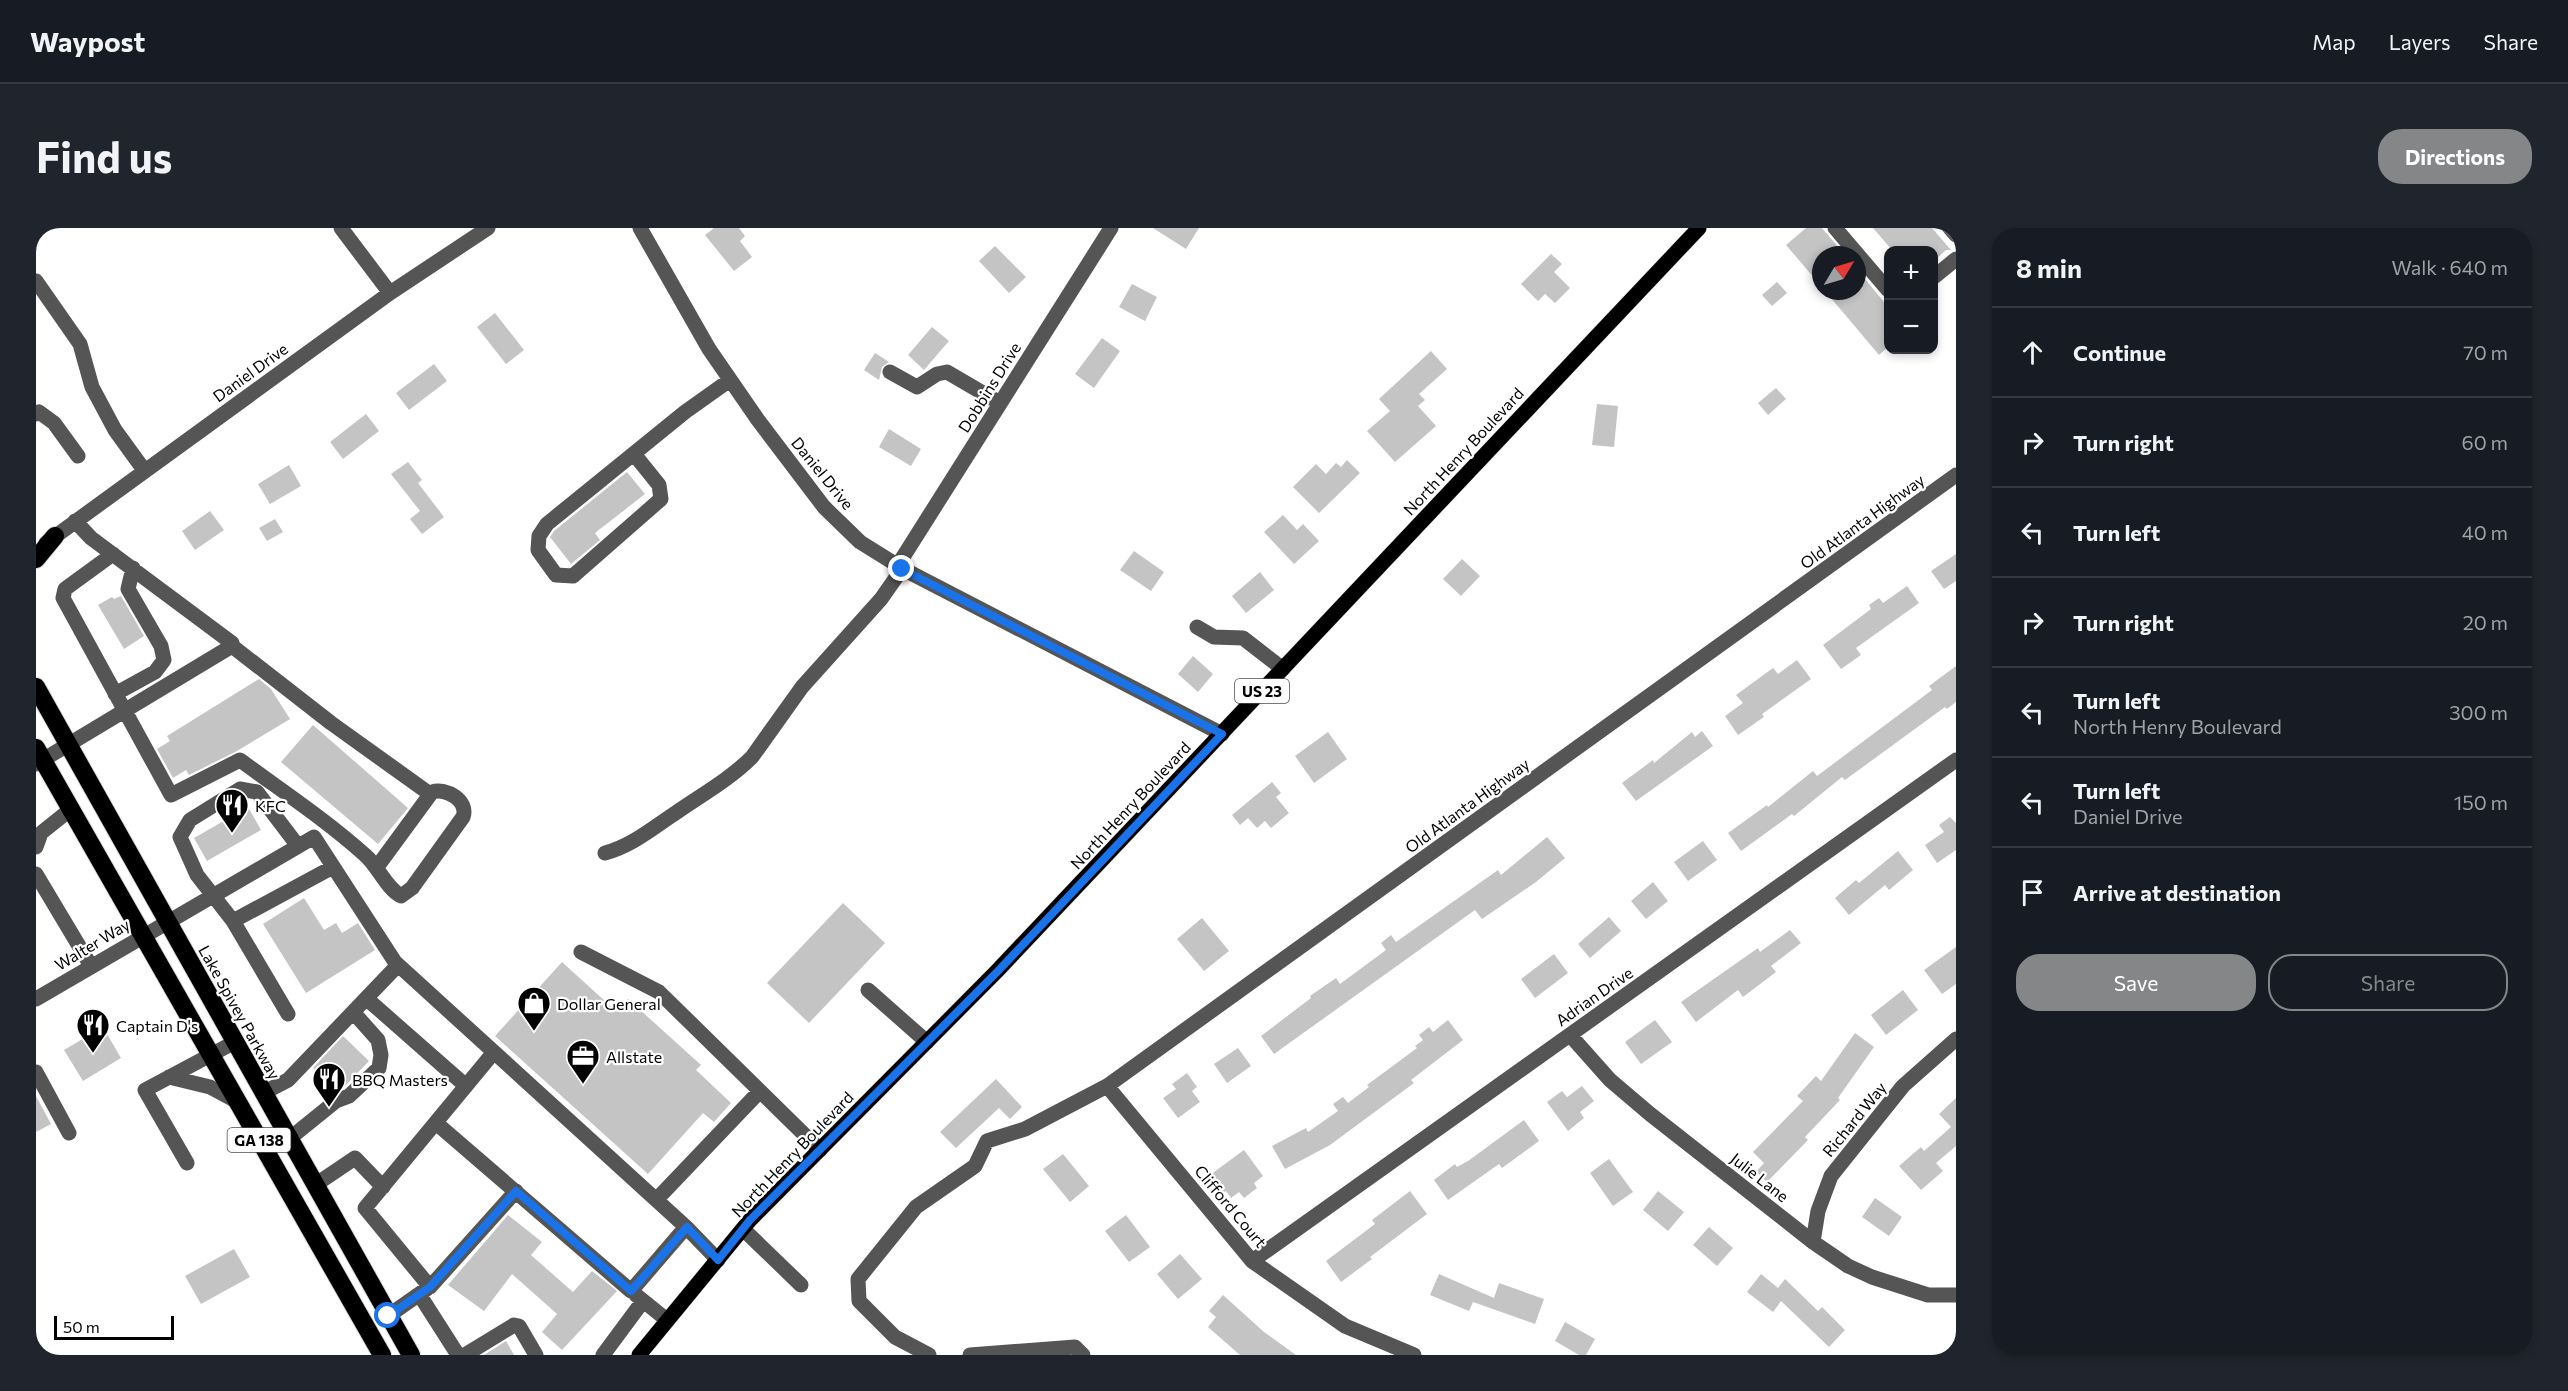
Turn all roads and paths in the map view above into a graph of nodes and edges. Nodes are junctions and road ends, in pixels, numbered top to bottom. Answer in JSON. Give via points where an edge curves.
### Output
{"nodes":[{"id":1,"x":341,"y":228,"type":"edge"},
{"id":2,"x":488,"y":228,"type":"edge"},
{"id":3,"x":640,"y":228,"type":"edge"},
{"id":4,"x":1111,"y":228,"type":"edge"},
{"id":5,"x":1699,"y":228,"type":"edge"},
{"id":6,"x":1835,"y":228,"type":"edge"},
{"id":7,"x":1950,"y":228,"type":"edge"},
{"id":8,"x":1956,"y":235,"type":"edge"},
{"id":9,"x":1956,"y":258,"type":"edge"},
{"id":10,"x":1938,"y":274,"type":"edge"},
{"id":11,"x":36,"y":281,"type":"edge"},
{"id":12,"x":1884,"y":285,"type":"edge"},
{"id":13,"x":390,"y":293,"type":"junction"},
{"id":14,"x":890,"y":372,"type":"dead end"},
{"id":15,"x":730,"y":380,"type":"junction"},
{"id":16,"x":1000,"y":403,"type":"junction"},
{"id":17,"x":36,"y":414,"type":"edge"},
{"id":18,"x":634,"y":454,"type":"junction"},
{"id":19,"x":78,"y":456,"type":"dead end"},
{"id":20,"x":144,"y":470,"type":"junction"},
{"id":21,"x":1956,"y":475,"type":"edge"},
{"id":22,"x":75,"y":520,"type":"junction"},
{"id":23,"x":55,"y":536,"type":"junction"},
{"id":24,"x":36,"y":540,"type":"edge"},
{"id":25,"x":36,"y":550,"type":"edge"},
{"id":26,"x":113,"y":554,"type":"junction"},
{"id":27,"x":36,"y":559,"type":"edge"},
{"id":28,"x":900,"y":567,"type":"junction"},
{"id":29,"x":133,"y":568,"type":"junction"},
{"id":30,"x":1197,"y":627,"type":"dead end"},
{"id":31,"x":231,"y":646,"type":"junction"},
{"id":32,"x":1283,"y":669,"type":"junction"},
{"id":33,"x":36,"y":675,"type":"edge"},
{"id":34,"x":36,"y":687,"type":"edge"},
{"id":35,"x":115,"y":694,"type":"junction"},
{"id":36,"x":124,"y":710,"type":"junction"},
{"id":37,"x":50,"y":712,"type":"junction"},
{"id":38,"x":1222,"y":734,"type":"junction"},
{"id":39,"x":69,"y":745,"type":"junction"},
{"id":40,"x":38,"y":757,"type":"edge"},
{"id":41,"x":1956,"y":760,"type":"edge"},
{"id":42,"x":430,"y":794,"type":"junction"},
{"id":43,"x":71,"y":809,"type":"junction"},
{"id":44,"x":298,"y":846,"type":"junction"},
{"id":45,"x":36,"y":847,"type":"edge"},
{"id":46,"x":605,"y":853,"type":"dead end"},
{"id":47,"x":333,"y":867,"type":"junction"},
{"id":48,"x":377,"y":867,"type":"junction"},
{"id":49,"x":36,"y":874,"type":"edge"},
{"id":50,"x":213,"y":896,"type":"junction"},
{"id":51,"x":233,"y":921,"type":"junction"},
{"id":52,"x":168,"y":922,"type":"junction"},
{"id":53,"x":142,"y":936,"type":"junction"},
{"id":54,"x":581,"y":952,"type":"dead end"},
{"id":55,"x":398,"y":965,"type":"junction"},
{"id":56,"x":90,"y":966,"type":"junction"},
{"id":57,"x":868,"y":990,"type":"dead end"},
{"id":58,"x":36,"y":999,"type":"edge"},
{"id":59,"x":367,"y":999,"type":"junction"},
{"id":60,"x":288,"y":1014,"type":"dead end"},
{"id":61,"x":350,"y":1016,"type":"junction"},
{"id":62,"x":1570,"y":1035,"type":"junction"},
{"id":63,"x":1956,"y":1039,"type":"edge"},
{"id":64,"x":235,"y":1042,"type":"junction"},
{"id":65,"x":927,"y":1042,"type":"junction"},
{"id":66,"x":494,"y":1052,"type":"junction"},
{"id":67,"x":210,"y":1055,"type":"junction"},
{"id":68,"x":36,"y":1072,"type":"edge"},
{"id":69,"x":169,"y":1077,"type":"junction"},
{"id":70,"x":466,"y":1086,"type":"junction"},
{"id":71,"x":1107,"y":1086,"type":"junction"},
{"id":72,"x":760,"y":1091,"type":"junction"},
{"id":73,"x":263,"y":1093,"type":"junction"},
{"id":74,"x":236,"y":1101,"type":"junction"},
{"id":75,"x":436,"y":1123,"type":"junction"},
{"id":76,"x":69,"y":1133,"type":"dead end"},
{"id":77,"x":289,"y":1138,"type":"junction"},
{"id":78,"x":820,"y":1150,"type":"junction"},
{"id":79,"x":187,"y":1163,"type":"dead end"},
{"id":80,"x":315,"y":1185,"type":"junction"},
{"id":81,"x":383,"y":1187,"type":"junction"},
{"id":82,"x":516,"y":1191,"type":"junction"},
{"id":83,"x":657,"y":1199,"type":"junction"},
{"id":84,"x":687,"y":1227,"type":"junction"},
{"id":85,"x":742,"y":1230,"type":"junction"},
{"id":86,"x":1813,"y":1242,"type":"junction"},
{"id":87,"x":718,"y":1260,"type":"junction"},
{"id":88,"x":1252,"y":1261,"type":"junction"},
{"id":89,"x":801,"y":1285,"type":"dead end"},
{"id":90,"x":425,"y":1291,"type":"junction"},
{"id":91,"x":631,"y":1291,"type":"junction"},
{"id":92,"x":1956,"y":1295,"type":"edge"},
{"id":93,"x":643,"y":1301,"type":"junction"},
{"id":94,"x":667,"y":1320,"type":"junction"},
{"id":95,"x":393,"y":1323,"type":"junction"},
{"id":96,"x":378,"y":1349,"type":"edge"},
{"id":97,"x":411,"y":1355,"type":"edge"},
{"id":98,"x":458,"y":1355,"type":"edge"},
{"id":99,"x":465,"y":1355,"type":"edge"},
{"id":100,"x":536,"y":1355,"type":"edge"},
{"id":101,"x":603,"y":1355,"type":"edge"},
{"id":102,"x":639,"y":1355,"type":"edge"},
{"id":103,"x":928,"y":1355,"type":"edge"},
{"id":104,"x":970,"y":1355,"type":"edge"},
{"id":105,"x":1083,"y":1355,"type":"edge"},
{"id":106,"x":1414,"y":1355,"type":"edge"}],
"edges":[{"from":1,"to":13,"type":"street"},
{"from":2,"to":13,"type":"street","name":"Daniel Drive"},
{"from":3,"to":15,"type":"street","name":"Daniel Drive"},
{"from":4,"to":16,"type":"street","name":"Dobbins Drive"},
{"from":5,"to":32,"type":"main road","name":"North Henry Boulevard","number":"US 23"},
{"from":6,"to":12,"type":"street"},
{"from":7,"to":8,"type":"street"},
{"from":9,"to":10,"type":"street"},
{"from":11,"to":20,"type":"street","via":[[80,344],[92,387],[115,430]]},
{"from":13,"to":20,"type":"street","name":"Daniel Drive"},
{"from":14,"to":16,"type":"street","via":[[917,387],[947,372]]},
{"from":15,"to":18,"type":"street"},
{"from":15,"to":28,"type":"street","name":"Daniel Drive","via":[[824,507],[860,542]]},
{"from":16,"to":28,"type":"street","name":"Dobbins Drive"},
{"from":17,"to":19,"type":"street","via":[[39,412],[54,423]]},
{"from":18,"to":18,"type":"street","via":[[547,524],[539,536],[538,550],[556,574],[573,576],[661,499],[659,485]]},
{"from":20,"to":22,"type":"street","name":"Daniel Drive"},
{"from":21,"to":71,"type":"street","name":"Old Atlanta Highway"},
{"from":22,"to":23,"type":"street","name":"Daniel Drive"},
{"from":22,"to":26,"type":"street"},
{"from":23,"to":24,"type":"highway"},
{"from":23,"to":25,"type":"street","name":"Daniel Drive"},
{"from":23,"to":27,"type":"highway"},
{"from":26,"to":29,"type":"street"},
{"from":26,"to":35,"type":"street","via":[[65,590],[63,598]]},
{"from":28,"to":38,"type":"street","name":"Daniel Drive"},
{"from":28,"to":46,"type":"street","name":"Dobbins Drive","via":[[881,599],[802,687],[743,766],[630,843]]},
{"from":29,"to":31,"type":"street"},
{"from":29,"to":35,"type":"street","via":[[128,589],[161,646],[164,660],[155,672]]},
{"from":30,"to":32,"type":"street","via":[[1214,637],[1243,638]]},
{"from":31,"to":36,"type":"street"},
{"from":31,"to":42,"type":"street"},
{"from":32,"to":38,"type":"main road","name":"North Henry Boulevard","number":"US 23"},
{"from":33,"to":37,"type":"highway"},
{"from":34,"to":37,"type":"highway","name":"Lake Spivey Parkway","number":"GA 138"},
{"from":35,"to":36,"type":"street"},
{"from":36,"to":39,"type":"street"},
{"from":36,"to":48,"type":"street","via":[[171,795],[240,760],[358,848]]},
{"from":37,"to":39,"type":"highway","name":"Lake Spivey Parkway","number":"GA 138"},
{"from":38,"to":65,"type":"main road","name":"North Henry Boulevard","number":"US 23"},
{"from":39,"to":40,"type":"street"},
{"from":39,"to":52,"type":"highway","name":"Lake Spivey Parkway","number":"GA 138"},
{"from":40,"to":43,"type":"highway","number":"GA 138"},
{"from":41,"to":62,"type":"street","name":"Adrian Drive"},
{"from":42,"to":48,"type":"street"},
{"from":42,"to":48,"type":"street","via":[[444,791],[460,801],[465,812],[412,888],[401,896],[395,893]]},
{"from":43,"to":45,"type":"street","via":[[40,833]]},
{"from":43,"to":53,"type":"highway","number":"GA 138"},
{"from":44,"to":47,"type":"street","via":[[314,837]]},
{"from":44,"to":50,"type":"street","name":"Walter Way"},
{"from":44,"to":50,"type":"street","via":[[257,792],[240,789],[190,819],[180,837],[197,875]]},
{"from":47,"to":51,"type":"street"},
{"from":47,"to":55,"type":"street"},
{"from":49,"to":56,"type":"street"},
{"from":50,"to":51,"type":"street"},
{"from":50,"to":52,"type":"street","name":"Walter Way"},
{"from":51,"to":60,"type":"street"},
{"from":52,"to":53,"type":"street","name":"Walter Way"},
{"from":52,"to":64,"type":"highway","name":"Lake Spivey Parkway","number":"GA 138"},
{"from":53,"to":56,"type":"street","name":"Walter Way"},
{"from":53,"to":67,"type":"highway","number":"GA 138"},
{"from":54,"to":72,"type":"street","via":[[659,992]]},
{"from":55,"to":59,"type":"street"},
{"from":55,"to":66,"type":"street"},
{"from":56,"to":58,"type":"street","name":"Walter Way"},
{"from":57,"to":65,"type":"street"},
{"from":59,"to":61,"type":"street"},
{"from":59,"to":70,"type":"street"},
{"from":61,"to":73,"type":"street","via":[[288,1080]]},
{"from":61,"to":77,"type":"street","via":[[378,1040],[379,1068],[349,1096],[336,1101]]},
{"from":62,"to":86,"type":"street","name":"Julie Lane","via":[[1610,1080]]},
{"from":62,"to":88,"type":"street","name":"Adrian Drive"},
{"from":63,"to":86,"type":"street","name":"Richard Way","via":[[1903,1086],[1831,1176],[1818,1211]]},
{"from":64,"to":67,"type":"street"},
{"from":64,"to":73,"type":"highway","name":"Lake Spivey Parkway","number":"GA 138"},
{"from":65,"to":78,"type":"main road","name":"North Henry Boulevard","number":"US 23"},
{"from":66,"to":70,"type":"street"},
{"from":66,"to":83,"type":"street"},
{"from":67,"to":69,"type":"street"},
{"from":67,"to":74,"type":"highway","number":"GA 138"},
{"from":68,"to":76,"type":"street"},
{"from":69,"to":74,"type":"street","via":[[210,1087]]},
{"from":69,"to":79,"type":"street","via":[[145,1090]]},
{"from":70,"to":75,"type":"street"},
{"from":71,"to":88,"type":"street","name":"Clifford Court"},
{"from":71,"to":103,"type":"street","name":"Old Atlanta Highway","via":[[1025,1129],[987,1141],[975,1166],[916,1207],[858,1279],[859,1301],[895,1337]]},
{"from":72,"to":78,"type":"street"},
{"from":72,"to":83,"type":"street"},
{"from":73,"to":77,"type":"highway","name":"Lake Spivey Parkway","number":"GA 138"},
{"from":74,"to":96,"type":"highway","number":"GA 138"},
{"from":75,"to":81,"type":"street"},
{"from":75,"to":82,"type":"street"},
{"from":77,"to":80,"type":"highway","name":"Lake Spivey Parkway","number":"GA 138"},
{"from":78,"to":85,"type":"main road","name":"North Henry Boulevard","number":"US 23"},
{"from":80,"to":81,"type":"street","via":[[355,1158]]},
{"from":80,"to":95,"type":"highway","name":"Lake Spivey Parkway","number":"GA 138"},
{"from":81,"to":90,"type":"street","via":[[365,1208]]},
{"from":82,"to":90,"type":"street"},
{"from":82,"to":91,"type":"street"},
{"from":83,"to":84,"type":"street"},
{"from":84,"to":87,"type":"street"},
{"from":84,"to":91,"type":"street"},
{"from":85,"to":87,"type":"main road","name":"North Henry Boulevard","number":"US 23"},
{"from":85,"to":89,"type":"street"},
{"from":86,"to":92,"type":"street","name":"Julie Lane","via":[[1872,1277],[1928,1295]]},
{"from":87,"to":94,"type":"main road","name":"North Henry Boulevard","number":"US 23"},
{"from":88,"to":106,"type":"street","name":"Clifford Court","via":[[1345,1326]]},
{"from":90,"to":95,"type":"street"},
{"from":90,"to":98,"type":"street"},
{"from":91,"to":93,"type":"street"},
{"from":93,"to":94,"type":"street"},
{"from":93,"to":101,"type":"street"},
{"from":94,"to":102,"type":"main road","name":"North Henry Boulevard","number":"US 23"},
{"from":95,"to":96,"type":"street"},
{"from":95,"to":97,"type":"highway","name":"Lake Spivey Parkway","number":"GA 138"},
{"from":99,"to":100,"type":"street","via":[[514,1325],[519,1326]]},
{"from":104,"to":105,"type":"street","via":[[1075,1347]]}]}
